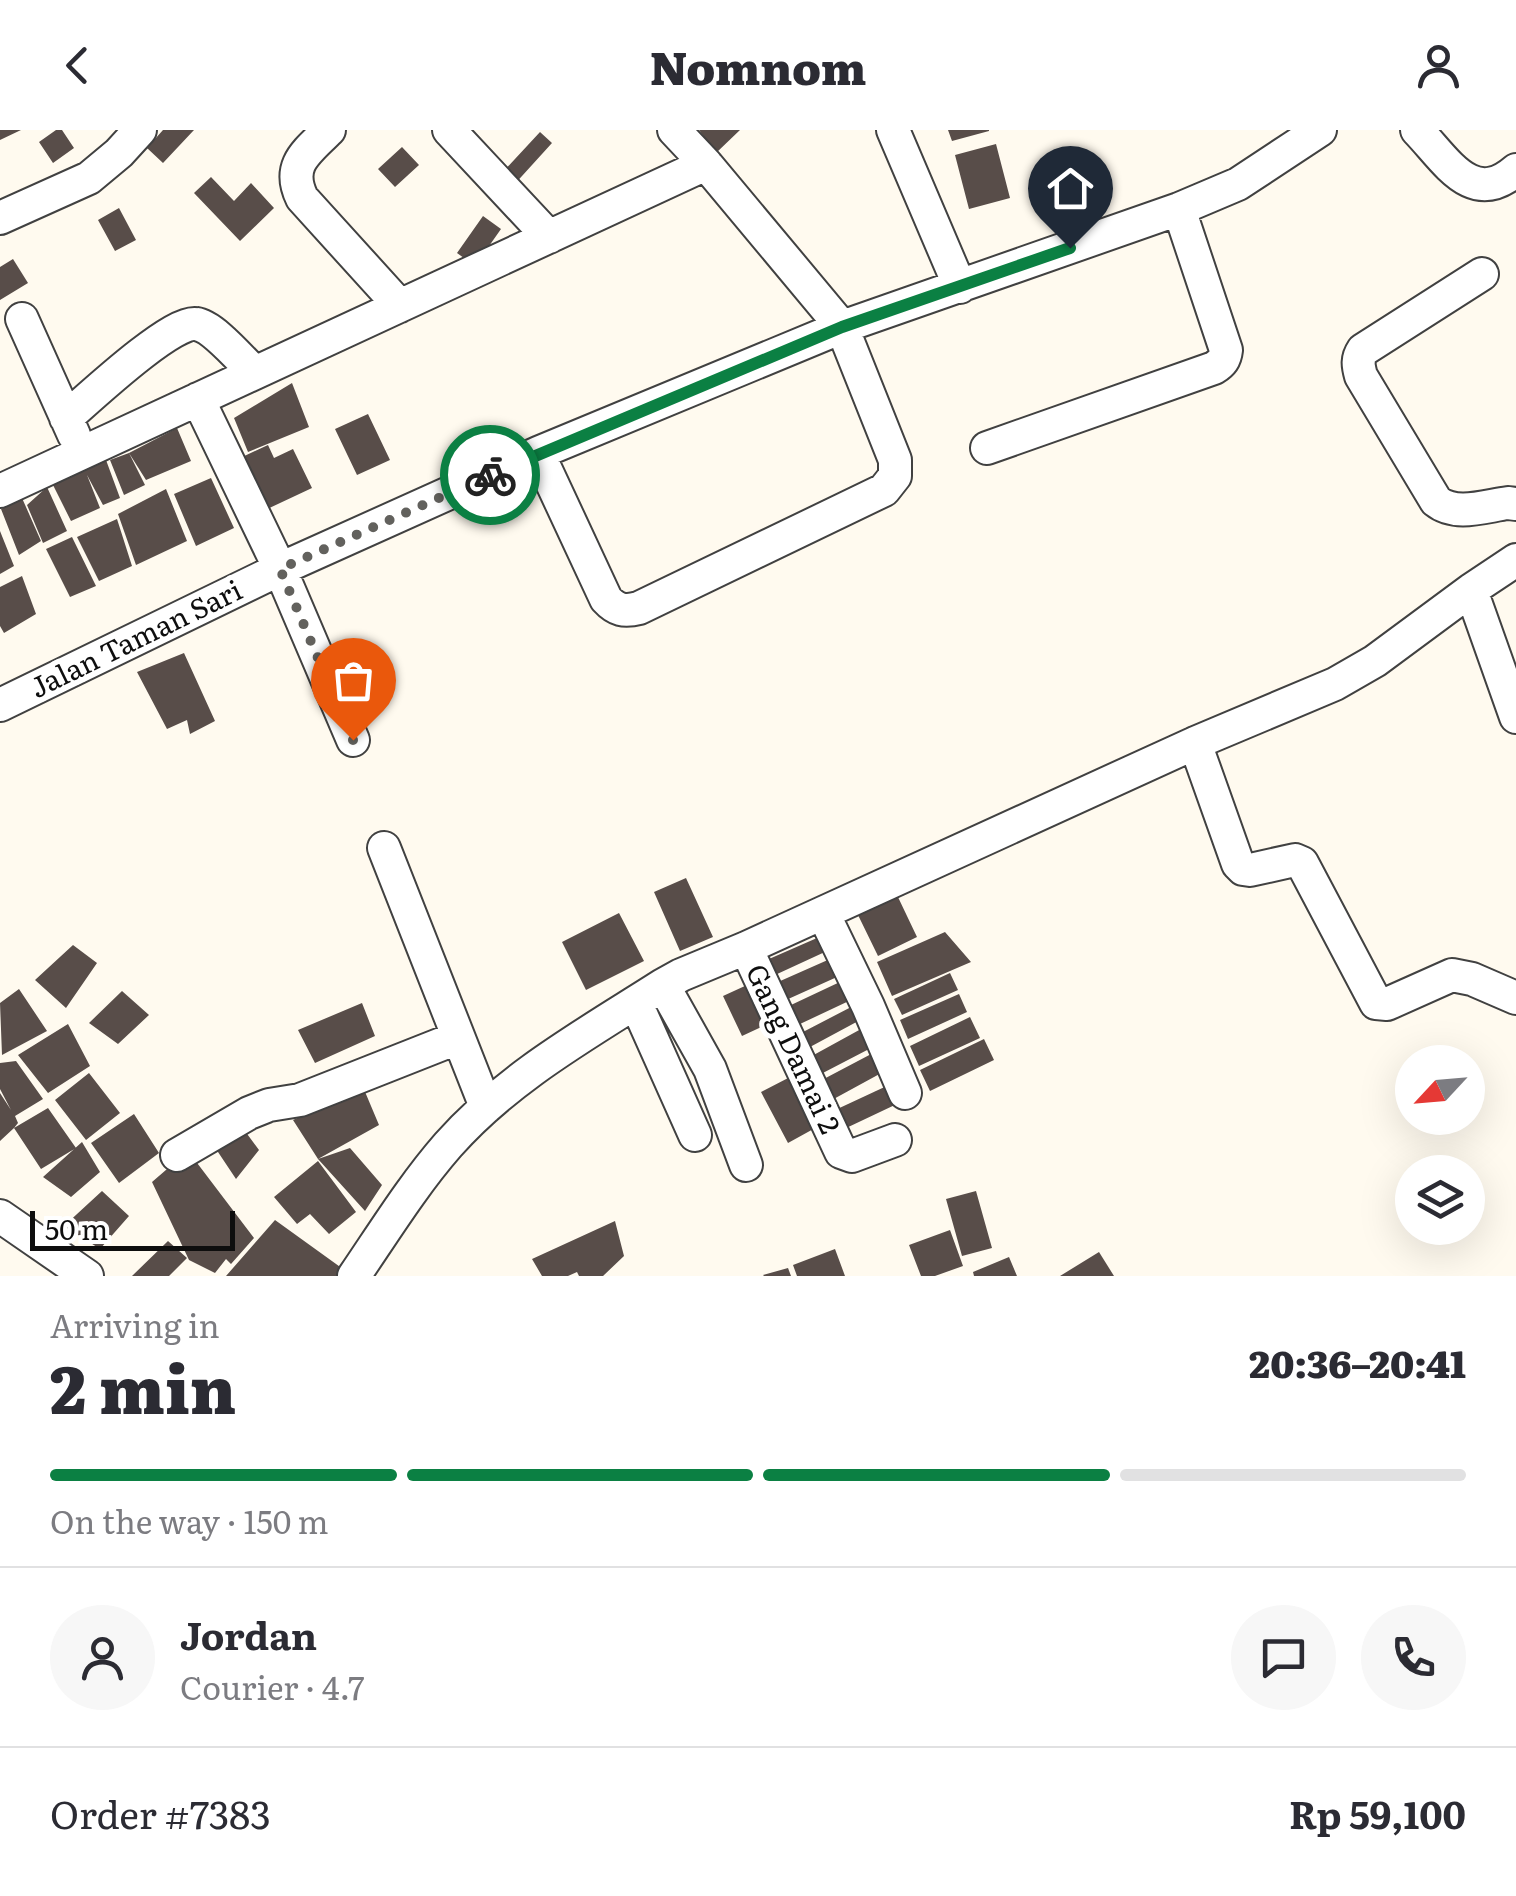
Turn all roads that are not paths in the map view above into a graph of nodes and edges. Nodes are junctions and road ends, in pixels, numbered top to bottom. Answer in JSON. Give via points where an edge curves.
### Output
{"nodes":[{"id":1,"x":140,"y":130,"type":"edge"},
{"id":2,"x":329,"y":130,"type":"edge"},
{"id":3,"x":449,"y":130,"type":"edge"},
{"id":4,"x":674,"y":130,"type":"edge"},
{"id":5,"x":893,"y":130,"type":"edge"},
{"id":6,"x":1320,"y":130,"type":"edge"},
{"id":7,"x":1417,"y":130,"type":"edge"},
{"id":8,"x":706,"y":164,"type":"junction"},
{"id":9,"x":1516,"y":170,"type":"edge"},
{"id":10,"x":1179,"y":209,"type":"junction"},
{"id":11,"x":0,"y":218,"type":"edge"},
{"id":12,"x":549,"y":236,"type":"junction"},
{"id":13,"x":1482,"y":274,"type":"dead end"},
{"id":14,"x":960,"y":287,"type":"junction"},
{"id":15,"x":400,"y":306,"type":"junction"},
{"id":16,"x":22,"y":319,"type":"dead end"},
{"id":17,"x":842,"y":327,"type":"junction"},
{"id":18,"x":255,"y":373,"type":"junction"},
{"id":19,"x":198,"y":399,"type":"junction"},
{"id":20,"x":66,"y":418,"type":"junction"},
{"id":21,"x":986,"y":448,"type":"dead end"},
{"id":22,"x":82,"y":453,"type":"junction"},
{"id":23,"x":538,"y":453,"type":"junction"},
{"id":24,"x":0,"y":491,"type":"edge"},
{"id":25,"x":1516,"y":504,"type":"edge"},
{"id":26,"x":1516,"y":560,"type":"edge"},
{"id":27,"x":280,"y":569,"type":"junction"},
{"id":28,"x":1471,"y":590,"type":"junction"},
{"id":29,"x":3,"y":694,"type":"edge"},
{"id":30,"x":1516,"y":717,"type":"edge"},
{"id":31,"x":353,"y":740,"type":"dead end"},
{"id":32,"x":1195,"y":743,"type":"junction"},
{"id":33,"x":384,"y":848,"type":"dead end"},
{"id":34,"x":823,"y":912,"type":"junction"},
{"id":35,"x":746,"y":948,"type":"junction"},
{"id":36,"x":664,"y":986,"type":"junction"},
{"id":37,"x":1516,"y":998,"type":"edge"},
{"id":38,"x":636,"y":1003,"type":"junction"},
{"id":39,"x":457,"y":1038,"type":"junction"},
{"id":40,"x":905,"y":1093,"type":"dead end"},
{"id":41,"x":486,"y":1107,"type":"junction"},
{"id":42,"x":696,"y":1135,"type":"dead end"},
{"id":43,"x":895,"y":1140,"type":"dead end"},
{"id":44,"x":177,"y":1155,"type":"dead end"},
{"id":45,"x":746,"y":1164,"type":"dead end"},
{"id":46,"x":0,"y":1216,"type":"edge"},
{"id":47,"x":88,"y":1276,"type":"edge"},
{"id":48,"x":354,"y":1276,"type":"edge"}],
"edges":[{"from":1,"to":11,"type":"street","via":[[89,178]]},
{"from":2,"to":15,"type":"street","via":[[298,164],[296,186]]},
{"from":3,"to":12,"type":"street"},
{"from":4,"to":8,"type":"street"},
{"from":5,"to":14,"type":"street"},
{"from":6,"to":10,"type":"street","name":"Jalan Taman Sari","via":[[1238,184]]},
{"from":7,"to":9,"type":"street","via":[[1474,184],[1500,182]]},
{"from":8,"to":12,"type":"street"},
{"from":8,"to":17,"type":"street"},
{"from":10,"to":14,"type":"street","name":"Jalan Taman Sari"},
{"from":10,"to":21,"type":"street","via":[[1226,350],[1222,363]]},
{"from":12,"to":15,"type":"street"},
{"from":13,"to":25,"type":"street","via":[[1363,350],[1358,366],[1436,501],[1458,510]]},
{"from":14,"to":17,"type":"street","name":"Jalan Taman Sari"},
{"from":15,"to":18,"type":"street"},
{"from":16,"to":20,"type":"street"},
{"from":17,"to":23,"type":"street","name":"Jalan Taman Sari"},
{"from":17,"to":23,"type":"street","via":[[895,476],[884,490],[639,608],[626,612],[606,599]]},
{"from":18,"to":19,"type":"street"},
{"from":18,"to":20,"type":"street","via":[[207,328],[186,324]]},
{"from":19,"to":22,"type":"street"},
{"from":19,"to":27,"type":"street"},
{"from":20,"to":22,"type":"street"},
{"from":22,"to":24,"type":"street"},
{"from":23,"to":27,"type":"street","name":"Jalan Taman Sari"},
{"from":26,"to":28,"type":"street"},
{"from":27,"to":29,"type":"street","name":"Jalan Taman Sari"},
{"from":27,"to":31,"type":"street"},
{"from":28,"to":30,"type":"street"},
{"from":28,"to":32,"type":"street","via":[[1334,684]]},
{"from":32,"to":34,"type":"street"},
{"from":32,"to":37,"type":"street","via":[[1238,864],[1250,870],[1302,864],[1376,1004],[1452,974]]},
{"from":33,"to":39,"type":"street"},
{"from":34,"to":35,"type":"street"},
{"from":34,"to":40,"type":"street"},
{"from":35,"to":36,"type":"street"},
{"from":35,"to":43,"type":"street","name":"Gang Damai 2","via":[[837,1146],[852,1156]]},
{"from":36,"to":38,"type":"street"},
{"from":36,"to":45,"type":"street","via":[[710,1069]]},
{"from":38,"to":41,"type":"street","via":[[528,1071]]},
{"from":38,"to":42,"type":"street"},
{"from":39,"to":41,"type":"street"},
{"from":39,"to":44,"type":"street","via":[[300,1100],[269,1104]]},
{"from":41,"to":48,"type":"street","via":[[448,1144]]},
{"from":46,"to":47,"type":"street"}]}
